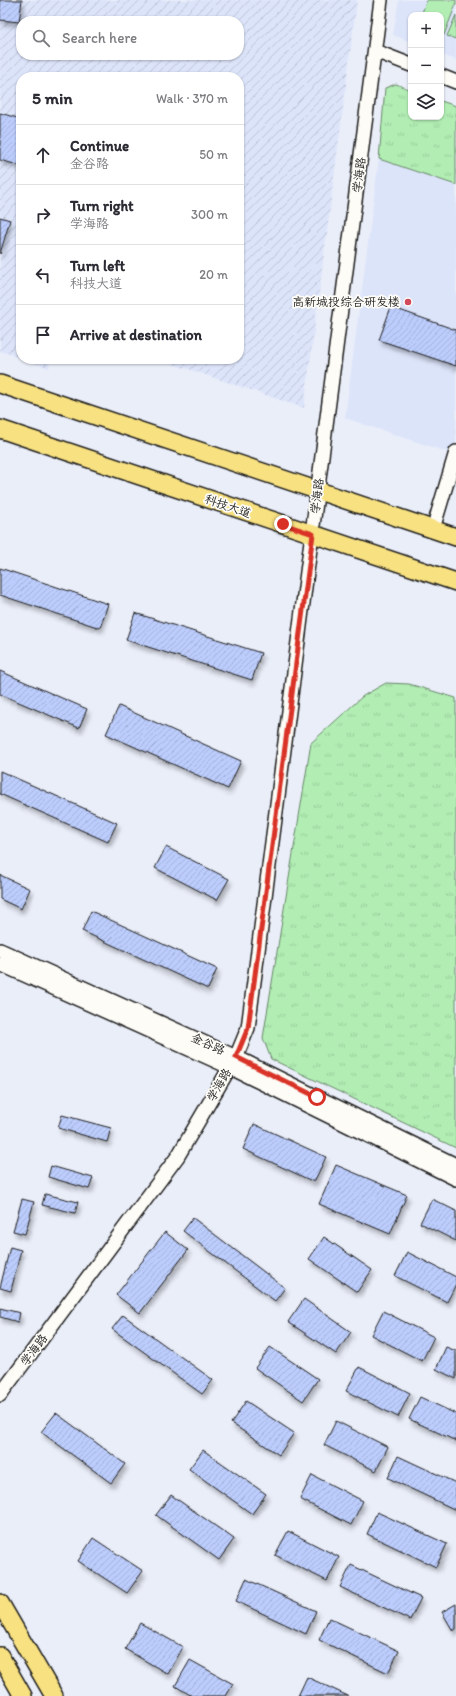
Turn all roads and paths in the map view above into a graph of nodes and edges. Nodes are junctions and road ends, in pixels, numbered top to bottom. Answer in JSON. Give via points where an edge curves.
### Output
{"nodes":[{"id":1,"x":381,"y":0,"type":"edge"},
{"id":2,"x":375,"y":51,"type":"junction"},
{"id":3,"x":408,"y":64,"type":"edge"},
{"id":4,"x":444,"y":77,"type":"edge"},
{"id":5,"x":456,"y":82,"type":"edge"},
{"id":6,"x":0,"y":384,"type":"edge"},
{"id":7,"x":0,"y":429,"type":"edge"},
{"id":8,"x":456,"y":452,"type":"edge"},
{"id":9,"x":318,"y":491,"type":"junction"},
{"id":10,"x":433,"y":529,"type":"junction"},
{"id":11,"x":313,"y":534,"type":"junction"},
{"id":12,"x":456,"y":537,"type":"edge"},
{"id":13,"x":456,"y":582,"type":"edge"},
{"id":14,"x":0,"y":950,"type":"edge"},
{"id":15,"x":0,"y":964,"type":"edge"},
{"id":16,"x":233,"y":1062,"type":"junction"},
{"id":17,"x":456,"y":1165,"type":"edge"},
{"id":18,"x":456,"y":1179,"type":"edge"},
{"id":19,"x":0,"y":1395,"type":"edge"},
{"id":20,"x":0,"y":1603,"type":"edge"},
{"id":21,"x":0,"y":1656,"type":"edge"},
{"id":22,"x":23,"y":1696,"type":"edge"},
{"id":23,"x":54,"y":1696,"type":"edge"}],
"edges":[{"from":1,"to":2,"type":"street","name":"学海路"},
{"from":2,"to":3,"type":"street"},
{"from":2,"to":9,"type":"street","name":"学海路"},
{"from":4,"to":5,"type":"street"},
{"from":6,"to":9,"type":"main road"},
{"from":7,"to":11,"type":"main road","name":"科技大道"},
{"from":8,"to":10,"type":"street"},
{"from":9,"to":10,"type":"main road"},
{"from":9,"to":11,"type":"street","name":"学海路"},
{"from":10,"to":12,"type":"main road"},
{"from":11,"to":13,"type":"main road","name":"科技大道"},
{"from":11,"to":16,"type":"street","name":"学海路","via":[[248,1028]]},
{"from":14,"to":16,"type":"street","name":"金谷路"},
{"from":15,"to":16,"type":"street","name":"金谷路"},
{"from":16,"to":17,"type":"street","name":"金谷路"},
{"from":16,"to":18,"type":"street","name":"金谷路"},
{"from":16,"to":19,"type":"street","name":"学海路","via":[[178,1156]]},
{"from":20,"to":23,"type":"main road"},
{"from":21,"to":22,"type":"main road"}]}
